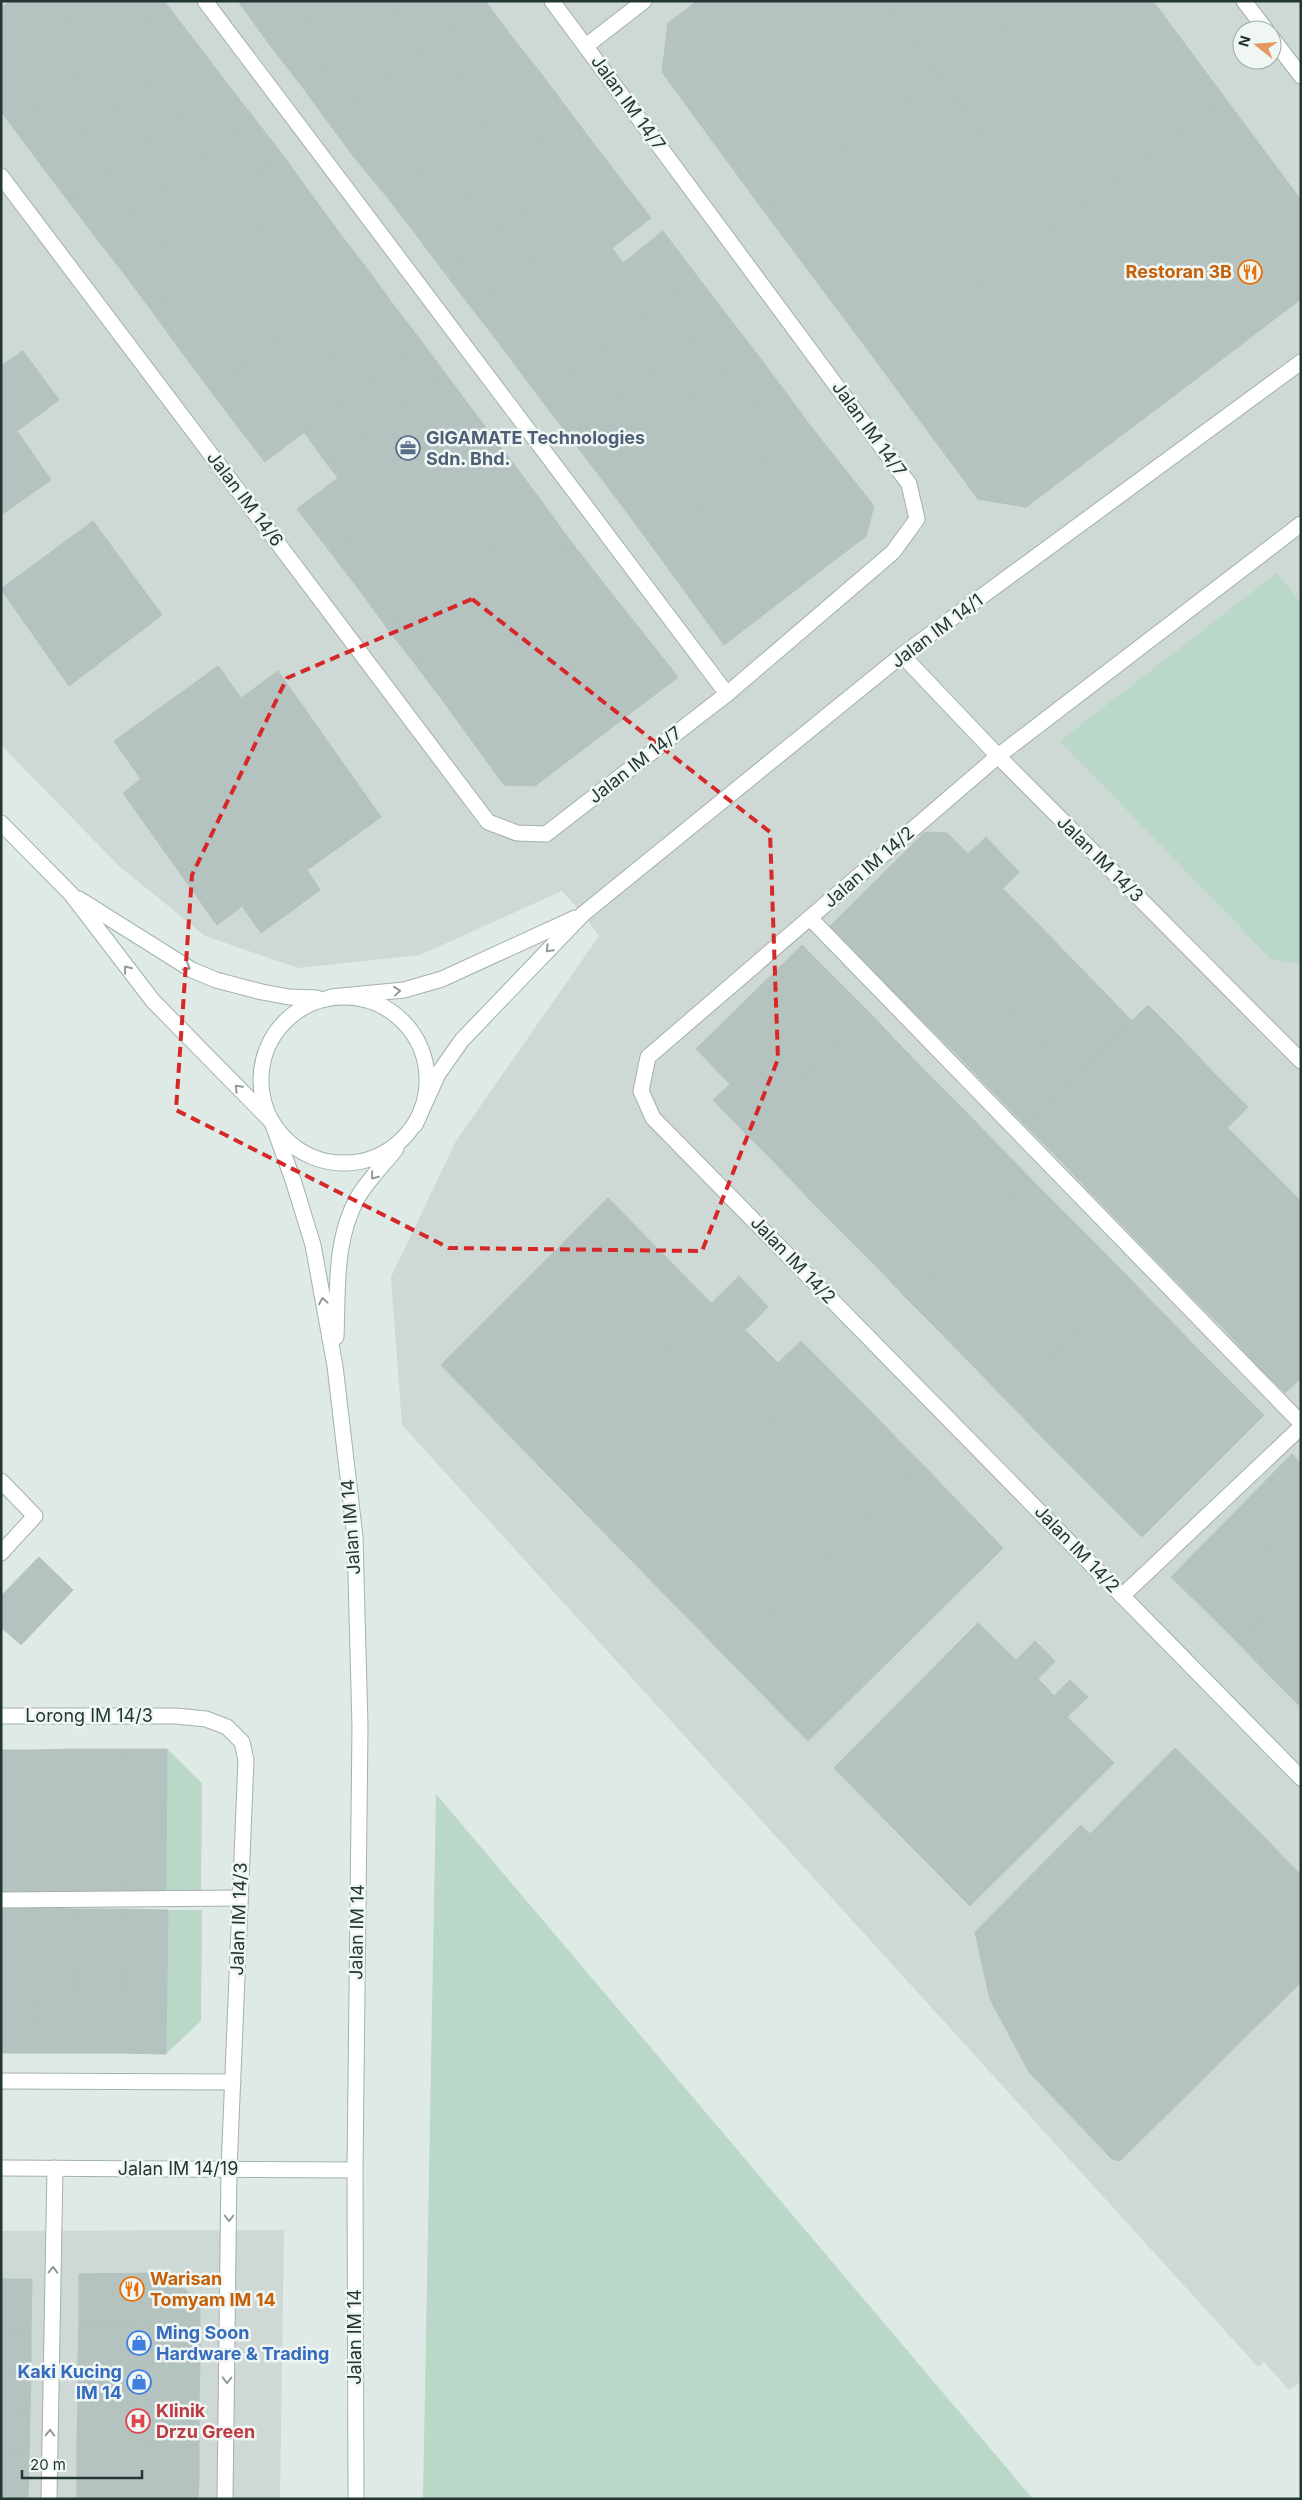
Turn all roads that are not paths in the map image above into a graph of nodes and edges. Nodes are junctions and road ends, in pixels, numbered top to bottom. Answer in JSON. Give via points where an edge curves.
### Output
{"nodes":[{"id":1,"x":206,"y":1,"type":"edge"},
{"id":2,"x":552,"y":1,"type":"edge"},
{"id":3,"x":644,"y":1,"type":"edge"},
{"id":4,"x":1244,"y":1,"type":"edge"},
{"id":5,"x":1258,"y":20,"type":"edge"},
{"id":6,"x":586,"y":46,"type":"junction"},
{"id":7,"x":1282,"y":51,"type":"edge"},
{"id":8,"x":1301,"y":76,"type":"edge"},
{"id":9,"x":1,"y":176,"type":"edge"},
{"id":10,"x":1301,"y":362,"type":"edge"},
{"id":11,"x":1299,"y":529,"type":"edge"},
{"id":12,"x":902,"y":656,"type":"junction"},
{"id":13,"x":727,"y":694,"type":"junction"},
{"id":14,"x":998,"y":756,"type":"junction"},
{"id":15,"x":488,"y":822,"type":"joint"},
{"id":16,"x":1,"y":823,"type":"edge"},
{"id":17,"x":72,"y":894,"type":"junction"},
{"id":18,"x":583,"y":914,"type":"junction"},
{"id":19,"x":810,"y":918,"type":"junction"},
{"id":20,"x":331,"y":997,"type":"junction"},
{"id":21,"x":1301,"y":1061,"type":"edge"},
{"id":22,"x":272,"y":1122,"type":"junction"},
{"id":23,"x":415,"y":1125,"type":"junction"},
{"id":24,"x":335,"y":1366,"type":"junction"},
{"id":25,"x":1301,"y":1425,"type":"edge"},
{"id":26,"x":1,"y":1481,"type":"edge"},
{"id":27,"x":1,"y":1553,"type":"edge"},
{"id":28,"x":1122,"y":1596,"type":"junction"},
{"id":29,"x":1,"y":1716,"type":"edge"},
{"id":30,"x":176,"y":1716,"type":"joint"},
{"id":31,"x":1301,"y":1778,"type":"edge"},
{"id":32,"x":239,"y":1898,"type":"junction"},
{"id":33,"x":1,"y":1900,"type":"edge"},
{"id":34,"x":1,"y":2081,"type":"edge"},
{"id":35,"x":233,"y":2082,"type":"junction"},
{"id":36,"x":1,"y":2168,"type":"edge"},
{"id":37,"x":55,"y":2168,"type":"junction"},
{"id":38,"x":229,"y":2169,"type":"junction"},
{"id":39,"x":355,"y":2170,"type":"junction"},
{"id":40,"x":48,"y":2499,"type":"edge"},
{"id":41,"x":225,"y":2499,"type":"edge"},
{"id":42,"x":356,"y":2499,"type":"edge"}],
"edges":[{"from":1,"to":13,"type":"street"},
{"from":2,"to":6,"type":"street","name":"Jalan IM 14/7"},
{"from":3,"to":6,"type":"street"},
{"from":4,"to":5,"type":"street"},
{"from":6,"to":13,"type":"street","name":"Jalan IM 14/7","via":[[909,484],[917,519],[893,552]]},
{"from":7,"to":8,"type":"street"},
{"from":9,"to":15,"type":"street","name":"Jalan IM 14/6"},
{"from":10,"to":12,"type":"street","name":"Jalan IM 14/1"},
{"from":11,"to":14,"type":"street"},
{"from":12,"to":14,"type":"street","name":"Jalan IM 14/3"},
{"from":12,"to":18,"type":"street","name":"Jalan IM 14/1"},
{"from":13,"to":15,"type":"street","name":"Jalan IM 14/7","via":[[546,834],[517,833]]},
{"from":14,"to":19,"type":"street","name":"Jalan IM 14/2"},
{"from":14,"to":21,"type":"street","name":"Jalan IM 14/3"},
{"from":16,"to":17,"type":"street"},
{"from":17,"to":20,"type":"street","one_way":true,"via":[[200,973],[262,992],[305,999]]},
{"from":22,"to":17,"type":"street","one_way":true,"via":[[153,1001]]},
{"from":20,"to":18,"type":"street","one_way":true,"via":[[404,990],[442,979]]},
{"from":18,"to":23,"type":"street","one_way":true,"via":[[462,1040],[438,1074]]},
{"from":19,"to":25,"type":"street"},
{"from":19,"to":28,"type":"street","name":"Jalan IM 14/2","via":[[648,1058],[641,1092],[653,1118]]},
{"from":20,"to":22,"type":"street","via":[[304,1006],[284,1022],[268,1044],[261,1070],[262,1097]]},
{"from":20,"to":23,"type":"street","via":[[357,997],[383,1006],[404,1021],[420,1044],[427,1070],[426,1099]]},
{"from":22,"to":23,"type":"street","via":[[290,1145],[314,1159],[342,1164],[370,1160],[396,1146]]},
{"from":24,"to":22,"type":"street","name":"Jalan IM 14","one_way":true,"via":[[313,1245]]},
{"from":23,"to":24,"type":"street","name":"Jalan IM 14","one_way":true,"via":[[359,1196],[349,1215],[342,1238],[339,1270]]},
{"from":24,"to":39,"type":"street","name":"Jalan IM 14","via":[[355,1537],[360,1727]]},
{"from":25,"to":28,"type":"street"},
{"from":26,"to":27,"type":"street","via":[[35,1516]]},
{"from":28,"to":31,"type":"street","name":"Jalan IM 14/2"},
{"from":29,"to":30,"type":"street","name":"Lorong IM 14/3"},
{"from":30,"to":32,"type":"street","name":"Jalan IM 14/3","via":[[206,1718],[227,1728],[242,1742],[246,1760]]},
{"from":32,"to":33,"type":"street"},
{"from":32,"to":35,"type":"street","name":"Jalan IM 14/3"},
{"from":34,"to":35,"type":"street"},
{"from":35,"to":38,"type":"street","name":"Jalan IM 14/3"},
{"from":36,"to":37,"type":"street","name":"Jalan IM 14/19"},
{"from":37,"to":38,"type":"street","name":"Jalan IM 14/19"},
{"from":40,"to":37,"type":"street","one_way":true},
{"from":38,"to":39,"type":"street","name":"Jalan IM 14/19"},
{"from":38,"to":41,"type":"street","name":"Jalan IM 14/3","one_way":true},
{"from":39,"to":42,"type":"street","name":"Jalan IM 14"}]}
